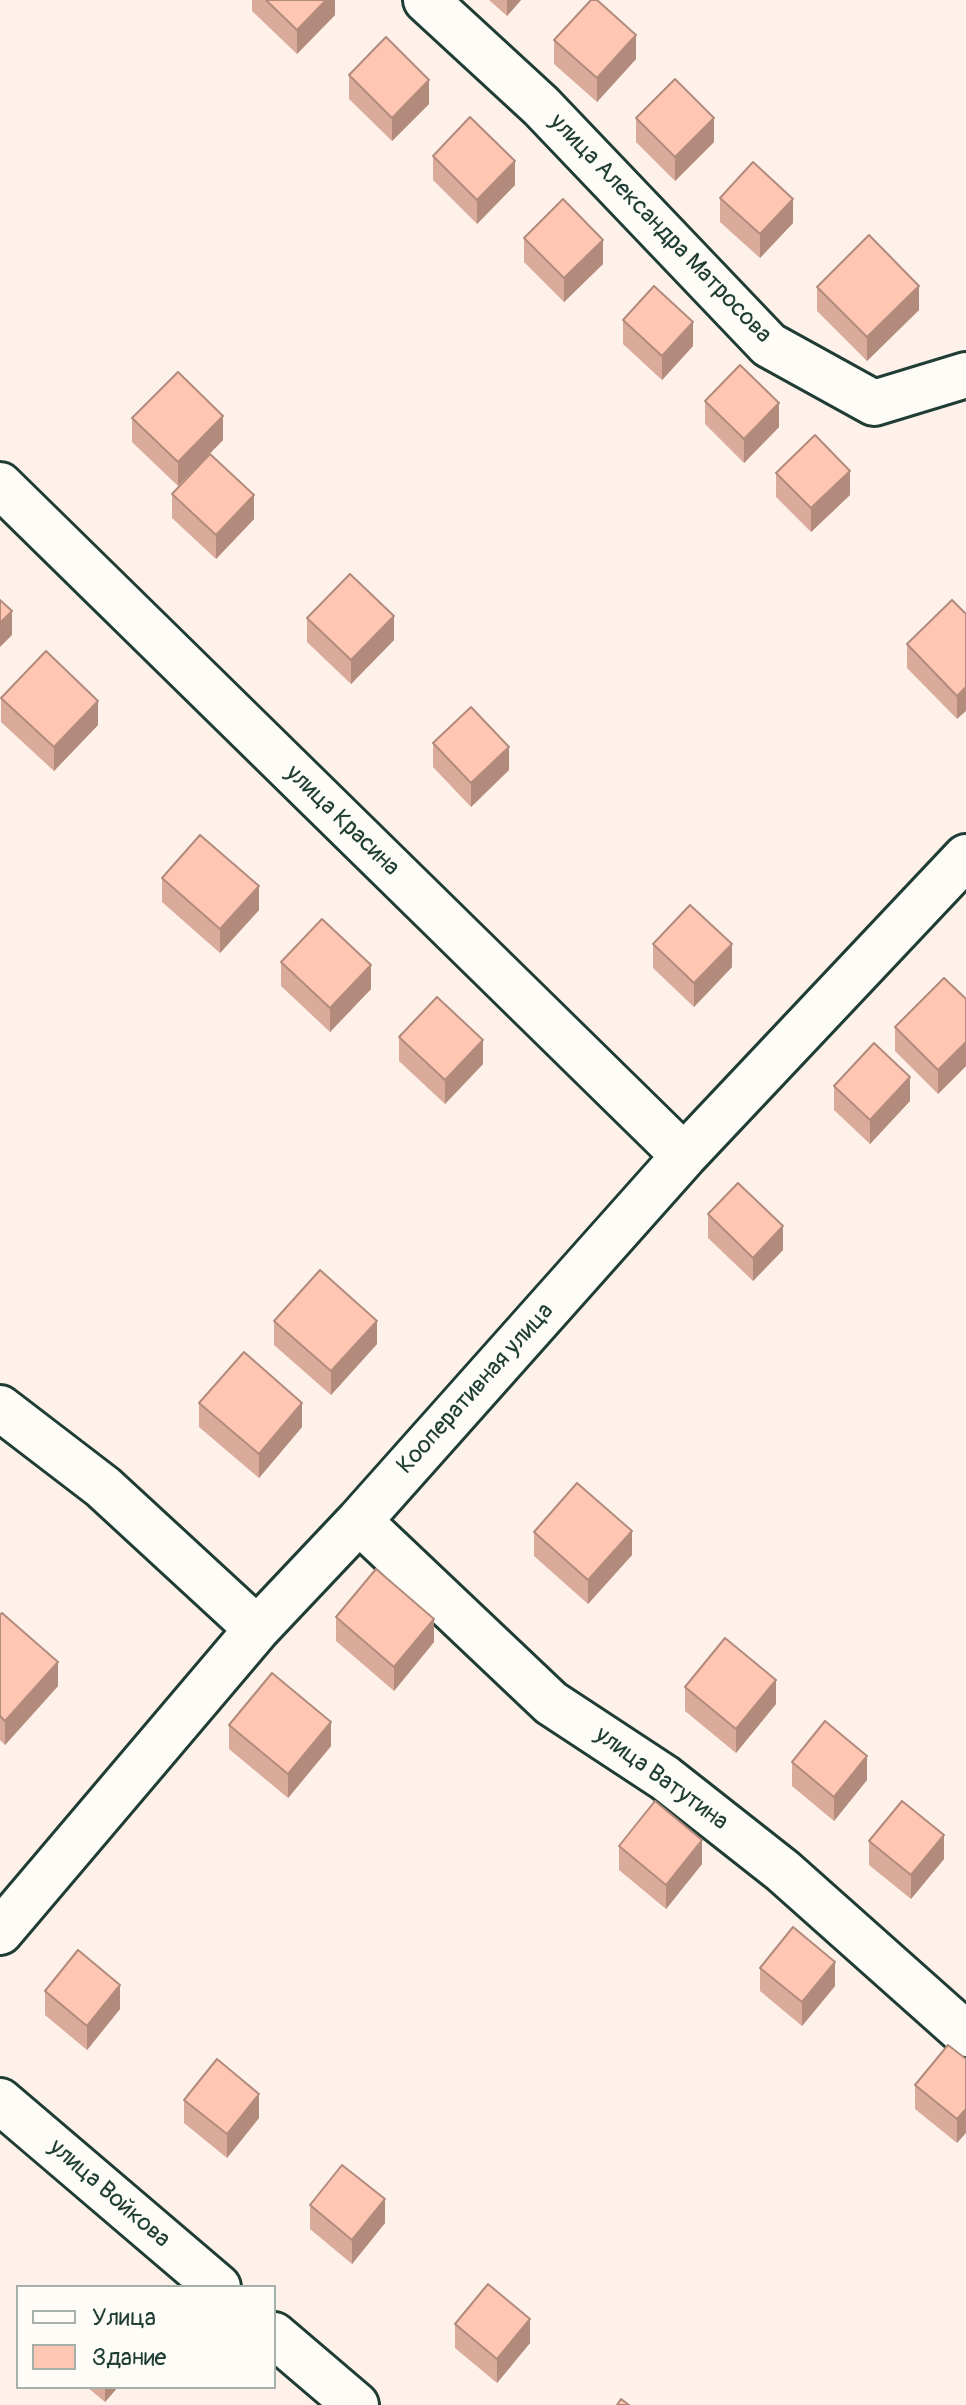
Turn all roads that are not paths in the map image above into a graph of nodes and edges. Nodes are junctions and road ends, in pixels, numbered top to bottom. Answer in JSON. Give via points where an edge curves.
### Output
{"nodes":[{"id":1,"x":426,"y":0,"type":"edge"},
{"id":2,"x":966,"y":375,"type":"edge"},
{"id":3,"x":0,"y":485,"type":"edge"},
{"id":4,"x":966,"y":857,"type":"edge"},
{"id":5,"x":684,"y":1156,"type":"junction"},
{"id":6,"x":0,"y":1408,"type":"edge"},
{"id":7,"x":359,"y":1521,"type":"junction"},
{"id":8,"x":257,"y":1629,"type":"junction"},
{"id":9,"x":0,"y":1932,"type":"edge"},
{"id":10,"x":966,"y":2034,"type":"edge"},
{"id":11,"x":0,"y":2101,"type":"edge"},
{"id":12,"x":216,"y":2285,"type":"edge"},
{"id":13,"x":276,"y":2337,"type":"edge"},
{"id":14,"x":356,"y":2405,"type":"edge"}],
"edges":[{"from":1,"to":2,"type":"street","name":"улица Александра Матросова","via":[[541,106],[769,345],[874,403]]},
{"from":3,"to":5,"type":"street","name":"улица Красина"},
{"from":4,"to":5,"type":"street","name":"Кооперативная улица"},
{"from":5,"to":7,"type":"street","name":"Кооперативная улица"},
{"from":6,"to":8,"type":"street","via":[[103,1487]]},
{"from":7,"to":8,"type":"street","name":"Кооперативная улица"},
{"from":7,"to":10,"type":"street","name":"улица Ватутина","via":[[551,1703],[665,1778],[783,1871]]},
{"from":8,"to":9,"type":"street","name":"Кооперативная улица"},
{"from":11,"to":12,"type":"street","name":"улица Войкова"},
{"from":13,"to":14,"type":"street"}]}
